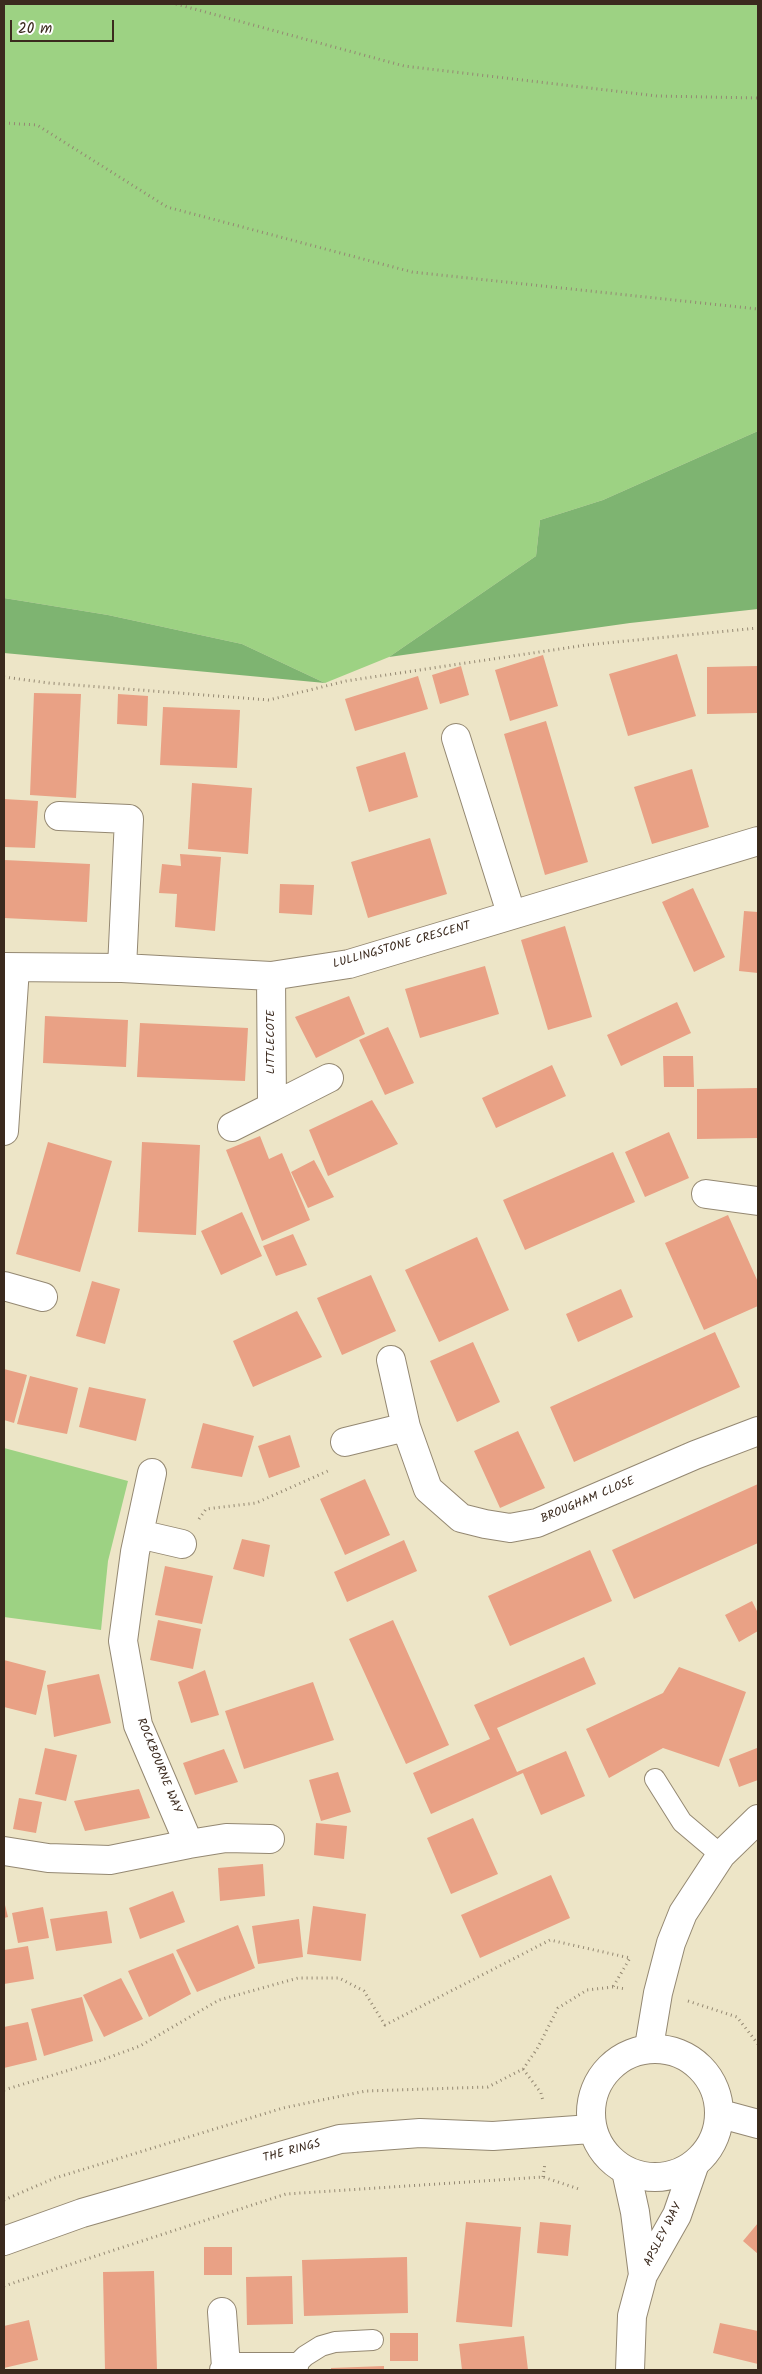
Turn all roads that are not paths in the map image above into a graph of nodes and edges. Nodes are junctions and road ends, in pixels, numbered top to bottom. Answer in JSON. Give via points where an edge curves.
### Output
{"nodes":[{"id":1,"x":456,"y":738,"type":"dead end"},
{"id":2,"x":58,"y":816,"type":"dead end"},
{"id":3,"x":758,"y":841,"type":"edge"},
{"id":4,"x":511,"y":913,"type":"junction"},
{"id":5,"x":9,"y":967,"type":"edge"},
{"id":6,"x":122,"y":968,"type":"junction"},
{"id":7,"x":271,"y":976,"type":"junction"},
{"id":8,"x":329,"y":1078,"type":"dead end"},
{"id":9,"x":272,"y":1107,"type":"junction"},
{"id":10,"x":232,"y":1127,"type":"dead end"},
{"id":11,"x":4,"y":1130,"type":"edge"},
{"id":12,"x":706,"y":1194,"type":"dead end"},
{"id":13,"x":758,"y":1201,"type":"edge"},
{"id":14,"x":4,"y":1286,"type":"edge"},
{"id":15,"x":43,"y":1297,"type":"dead end"},
{"id":16,"x":391,"y":1360,"type":"dead end"},
{"id":17,"x":406,"y":1427,"type":"junction"},
{"id":18,"x":758,"y":1431,"type":"edge"},
{"id":19,"x":346,"y":1442,"type":"road end"},
{"id":20,"x":152,"y":1473,"type":"dead end"},
{"id":21,"x":139,"y":1534,"type":"junction"},
{"id":22,"x":182,"y":1544,"type":"road end"},
{"id":23,"x":654,"y":1779,"type":"dead end"},
{"id":24,"x":758,"y":1819,"type":"edge"},
{"id":25,"x":270,"y":1840,"type":"dead end"},
{"id":26,"x":189,"y":1844,"type":"junction"},
{"id":27,"x":4,"y":1851,"type":"edge"},
{"id":28,"x":721,"y":1855,"type":"junction"},
{"id":29,"x":649,"y":2047,"type":"junction"},
{"id":30,"x":721,"y":2114,"type":"junction"},
{"id":31,"x":758,"y":2124,"type":"edge"},
{"id":32,"x":591,"y":2129,"type":"junction"},
{"id":33,"x":694,"y":2166,"type":"junction"},
{"id":34,"x":626,"y":2171,"type":"junction"},
{"id":35,"x":4,"y":2242,"type":"edge"},
{"id":36,"x":643,"y":2275,"type":"junction"},
{"id":37,"x":222,"y":2312,"type":"dead end"},
{"id":38,"x":373,"y":2340,"type":"dead end"},
{"id":39,"x":294,"y":2367,"type":"joint"},
{"id":40,"x":225,"y":2368,"type":"edge"},
{"id":41,"x":630,"y":2370,"type":"edge"}],
"edges":[{"from":1,"to":4,"type":"street"},
{"from":2,"to":6,"type":"street","via":[[129,819]]},
{"from":3,"to":4,"type":"street","name":"LULLINGSTONE CRESCENT"},
{"from":4,"to":7,"type":"street","name":"LULLINGSTONE CRESCENT","via":[[348,964]]},
{"from":5,"to":6,"type":"street","name":"LULLINGSTONE CRESCENT"},
{"from":5,"to":11,"type":"street"},
{"from":6,"to":7,"type":"street","name":"LULLINGSTONE CRESCENT"},
{"from":7,"to":9,"type":"street","name":"LITTLECOTE"},
{"from":8,"to":9,"type":"street"},
{"from":9,"to":10,"type":"street"},
{"from":12,"to":13,"type":"street"},
{"from":14,"to":15,"type":"street"},
{"from":16,"to":17,"type":"street","name":"BROUGHAM CLOSE"},
{"from":17,"to":18,"type":"street","name":"BROUGHAM CLOSE","via":[[428,1489],[461,1518],[510,1528],[537,1523]]},
{"from":17,"to":19,"type":"street"},
{"from":20,"to":21,"type":"street","name":"ROCKBOURNE WAY"},
{"from":21,"to":22,"type":"street"},
{"from":21,"to":26,"type":"street","name":"ROCKBOURNE WAY","via":[[123,1641],[138,1725]]},
{"from":23,"to":28,"type":"lane","via":[[682,1822]]},
{"from":24,"to":28,"type":"street"},
{"from":25,"to":26,"type":"street","via":[[226,1838]]},
{"from":26,"to":27,"type":"street","via":[[110,1860],[48,1858]]},
{"from":28,"to":29,"type":"street","via":[[683,1913],[671,1943]]},
{"from":29,"to":30,"type":"street","via":[[685,2055],[709,2076]]},
{"from":29,"to":32,"type":"street","via":[[626,2054],[608,2067],[592,2094]]},
{"from":30,"to":31,"type":"street"},
{"from":30,"to":33,"type":"street","via":[[711,2145]]},
{"from":32,"to":34,"type":"street","via":[[605,2154]]},
{"from":32,"to":35,"type":"street","name":"THE RINGS","via":[[494,2136],[420,2133],[340,2139],[91,2211]]},
{"from":33,"to":34,"type":"street","via":[[671,2175],[648,2177]]},
{"from":33,"to":36,"type":"street","name":"APSLEY WAY","via":[[677,2215]]},
{"from":34,"to":36,"type":"street","name":"APSLEY WAY"},
{"from":36,"to":41,"type":"street","name":"APSLEY WAY","via":[[632,2316]]},
{"from":37,"to":40,"type":"street"},
{"from":38,"to":39,"type":"lane","via":[[321,2346]]},
{"from":39,"to":40,"type":"street"}]}
